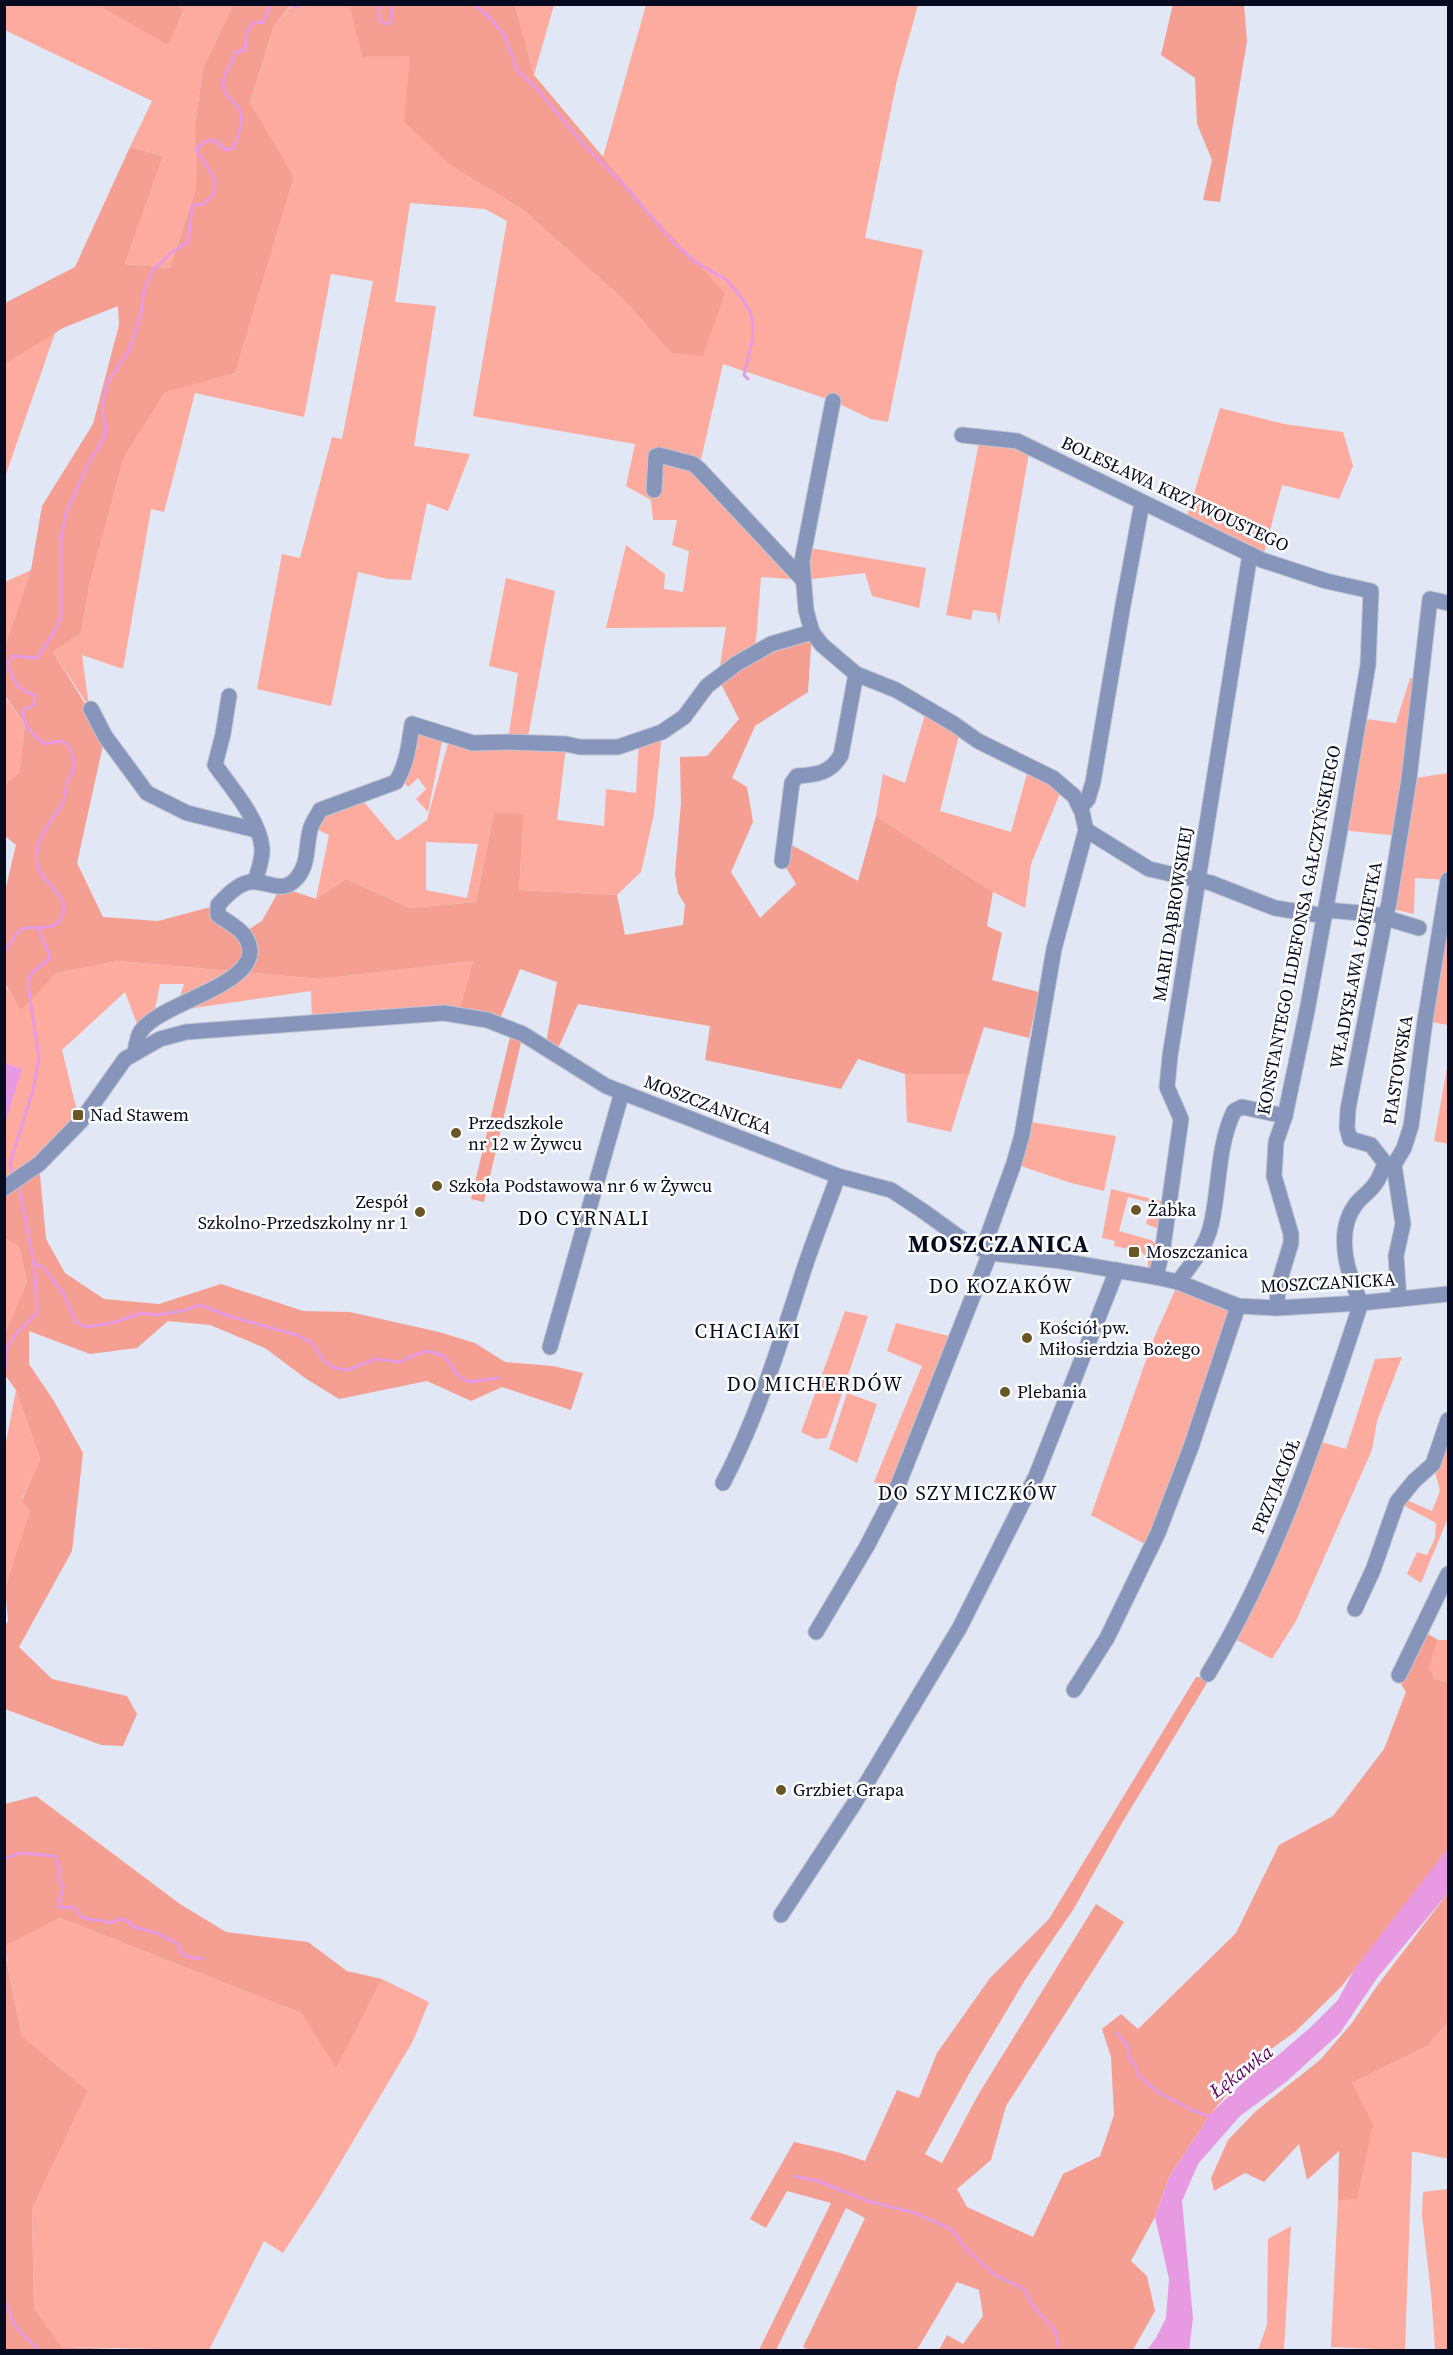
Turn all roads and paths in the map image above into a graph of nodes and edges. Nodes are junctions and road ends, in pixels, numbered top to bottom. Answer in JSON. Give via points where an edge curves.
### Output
{"nodes":[{"id":1,"x":833,"y":401,"type":"dead end"},
{"id":2,"x":962,"y":435,"type":"dead end"},
{"id":3,"x":654,"y":490,"type":"dead end"},
{"id":4,"x":1142,"y":503,"type":"junction"},
{"id":5,"x":1250,"y":554,"type":"junction"},
{"id":6,"x":803,"y":580,"type":"junction"},
{"id":7,"x":1371,"y":591,"type":"joint"},
{"id":8,"x":1449,"y":603,"type":"edge"},
{"id":9,"x":812,"y":632,"type":"junction"},
{"id":10,"x":856,"y":674,"type":"junction"},
{"id":11,"x":229,"y":696,"type":"dead end"},
{"id":12,"x":91,"y":709,"type":"dead end"},
{"id":13,"x":1080,"y":808,"type":"junction"},
{"id":14,"x":256,"y":830,"type":"junction"},
{"id":15,"x":1086,"y":830,"type":"junction"},
{"id":16,"x":782,"y":861,"type":"dead end"},
{"id":17,"x":1448,"y":880,"type":"edge"},
{"id":18,"x":255,"y":881,"type":"junction"},
{"id":19,"x":1199,"y":881,"type":"junction"},
{"id":20,"x":1325,"y":913,"type":"junction"},
{"id":21,"x":1385,"y":918,"type":"junction"},
{"id":22,"x":1419,"y":928,"type":"dead end"},
{"id":23,"x":135,"y":1053,"type":"junction"},
{"id":24,"x":622,"y":1092,"type":"junction"},
{"id":25,"x":1285,"y":1116,"type":"junction"},
{"id":26,"x":1390,"y":1164,"type":"junction"},
{"id":27,"x":838,"y":1176,"type":"junction"},
{"id":28,"x":4,"y":1188,"type":"edge"},
{"id":29,"x":986,"y":1251,"type":"junction"},
{"id":30,"x":1117,"y":1270,"type":"junction"},
{"id":31,"x":1156,"y":1277,"type":"junction"},
{"id":32,"x":1178,"y":1282,"type":"junction"},
{"id":33,"x":1449,"y":1294,"type":"edge"},
{"id":34,"x":1399,"y":1299,"type":"junction"},
{"id":35,"x":1360,"y":1304,"type":"junction"},
{"id":36,"x":1238,"y":1306,"type":"junction"},
{"id":37,"x":1277,"y":1308,"type":"junction"},
{"id":38,"x":550,"y":1347,"type":"dead end"},
{"id":39,"x":1449,"y":1420,"type":"edge"},
{"id":40,"x":723,"y":1483,"type":"dead end"},
{"id":41,"x":1449,"y":1574,"type":"edge"},
{"id":42,"x":1355,"y":1609,"type":"dead end"},
{"id":43,"x":816,"y":1632,"type":"dead end"},
{"id":44,"x":1208,"y":1674,"type":"dead end"},
{"id":45,"x":1399,"y":1675,"type":"dead end"},
{"id":46,"x":1074,"y":1690,"type":"dead end"},
{"id":47,"x":781,"y":1915,"type":"dead end"}],
"edges":[{"from":1,"to":6,"type":"street","via":[[802,561]]},
{"from":2,"to":4,"type":"street","name":"BOLESŁAWA KRZYWOUSTEGO","via":[[1017,441]]},
{"from":3,"to":6,"type":"street","via":[[656,456],[693,464]]},
{"from":4,"to":5,"type":"street","name":"BOLESŁAWA KRZYWOUSTEGO"},
{"from":4,"to":13,"type":"street","via":[[1093,782],[1088,799]]},
{"from":5,"to":7,"type":"street","name":"BOLESŁAWA KRZYWOUSTEGO","via":[[1326,581]]},
{"from":5,"to":19,"type":"street","name":"MARII DĄBROWSKIEJ"},
{"from":6,"to":9,"type":"street"},
{"from":7,"to":20,"type":"street","name":"KONSTANTEGO ILDEFONSA GAŁCZYŃSKIEGO","via":[[1368,665]]},
{"from":8,"to":21,"type":"street","name":"WŁADYSŁAWA ŁOKIETKA","via":[[1430,599],[1409,779]]},
{"from":9,"to":10,"type":"street"},
{"from":9,"to":18,"type":"street","via":[[771,644],[736,664],[707,686],[684,717],[662,732],[618,747],[473,743],[412,724],[403,772],[396,782],[321,810],[311,827],[303,870],[294,882],[274,887]]},
{"from":10,"to":13,"type":"street","via":[[896,690],[978,741],[1053,778],[1074,796]]},
{"from":10,"to":16,"type":"street","via":[[837,762],[825,772],[797,776],[792,783]]},
{"from":11,"to":14,"type":"street","via":[[215,765],[243,802]]},
{"from":12,"to":14,"type":"street","via":[[105,736],[147,793],[187,813]]},
{"from":13,"to":15,"type":"street"},
{"from":14,"to":18,"type":"street","via":[[262,848]]},
{"from":15,"to":19,"type":"street","via":[[1149,869]]},
{"from":15,"to":29,"type":"street","via":[[1054,949],[1022,1135]]},
{"from":17,"to":26,"type":"street","name":"PIASTOWSKA","via":[[1412,1126],[1404,1148]]},
{"from":18,"to":23,"type":"street","via":[[237,887],[218,905],[218,915],[243,933],[251,946],[249,959],[229,981],[153,1018],[140,1032]]},
{"from":19,"to":20,"type":"street","via":[[1275,908]]},
{"from":19,"to":31,"type":"street","name":"MARII DĄBROWSKIEJ","via":[[1170,1056],[1167,1087],[1181,1119]]},
{"from":20,"to":21,"type":"street"},
{"from":20,"to":25,"type":"street","name":"KONSTANTEGO ILDEFONSA GAŁCZYŃSKIEGO"},
{"from":21,"to":22,"type":"street"},
{"from":21,"to":26,"type":"street","name":"WŁADYSŁAWA ŁOKIETKA","via":[[1347,1128],[1350,1138],[1371,1145]]},
{"from":23,"to":24,"type":"street","name":"MOSZCZANICKA","via":[[160,1039],[186,1032],[444,1013],[487,1020],[523,1034]]},
{"from":23,"to":28,"type":"street","name":"MOSZCZANICKA","via":[[125,1059],[81,1120],[39,1164]]},
{"from":24,"to":27,"type":"street","name":"MOSZCZANICKA"},
{"from":24,"to":38,"type":"street"},
{"from":25,"to":32,"type":"street","via":[[1242,1107],[1234,1111],[1225,1131],[1210,1227],[1196,1259]]},
{"from":25,"to":37,"type":"street","name":"KONSTANTEGO ILDEFONSA GAŁCZYŃSKIEGO","via":[[1276,1142],[1274,1176],[1291,1243],[1278,1286]]},
{"from":26,"to":34,"type":"street","via":[[1403,1224],[1396,1256]]},
{"from":26,"to":35,"type":"street","via":[[1355,1205],[1347,1224],[1344,1252]]},
{"from":27,"to":29,"type":"street","name":"MOSZCZANICKA","via":[[891,1190],[963,1240]]},
{"from":27,"to":40,"type":"street","via":[[777,1353]]},
{"from":29,"to":30,"type":"street","name":"MOSZCZANICKA"},
{"from":29,"to":43,"type":"street","via":[[897,1488]]},
{"from":30,"to":31,"type":"street","name":"MOSZCZANICKA"},
{"from":30,"to":47,"type":"street","via":[[1036,1476],[960,1627],[854,1804]]},
{"from":31,"to":32,"type":"street","name":"MOSZCZANICKA"},
{"from":32,"to":36,"type":"street","name":"MOSZCZANICKA"},
{"from":33,"to":34,"type":"street","name":"MOSZCZANICKA"},
{"from":34,"to":35,"type":"street","name":"MOSZCZANICKA"},
{"from":35,"to":37,"type":"street","name":"MOSZCZANICKA"},
{"from":35,"to":44,"type":"street","name":"PRZYJACIÓŁ","via":[[1300,1484],[1261,1577]]},
{"from":36,"to":37,"type":"street","name":"MOSZCZANICKA"},
{"from":36,"to":46,"type":"street","via":[[1158,1533],[1107,1638]]},
{"from":39,"to":42,"type":"street","via":[[1433,1464],[1397,1502]]},
{"from":41,"to":45,"type":"street"}]}
